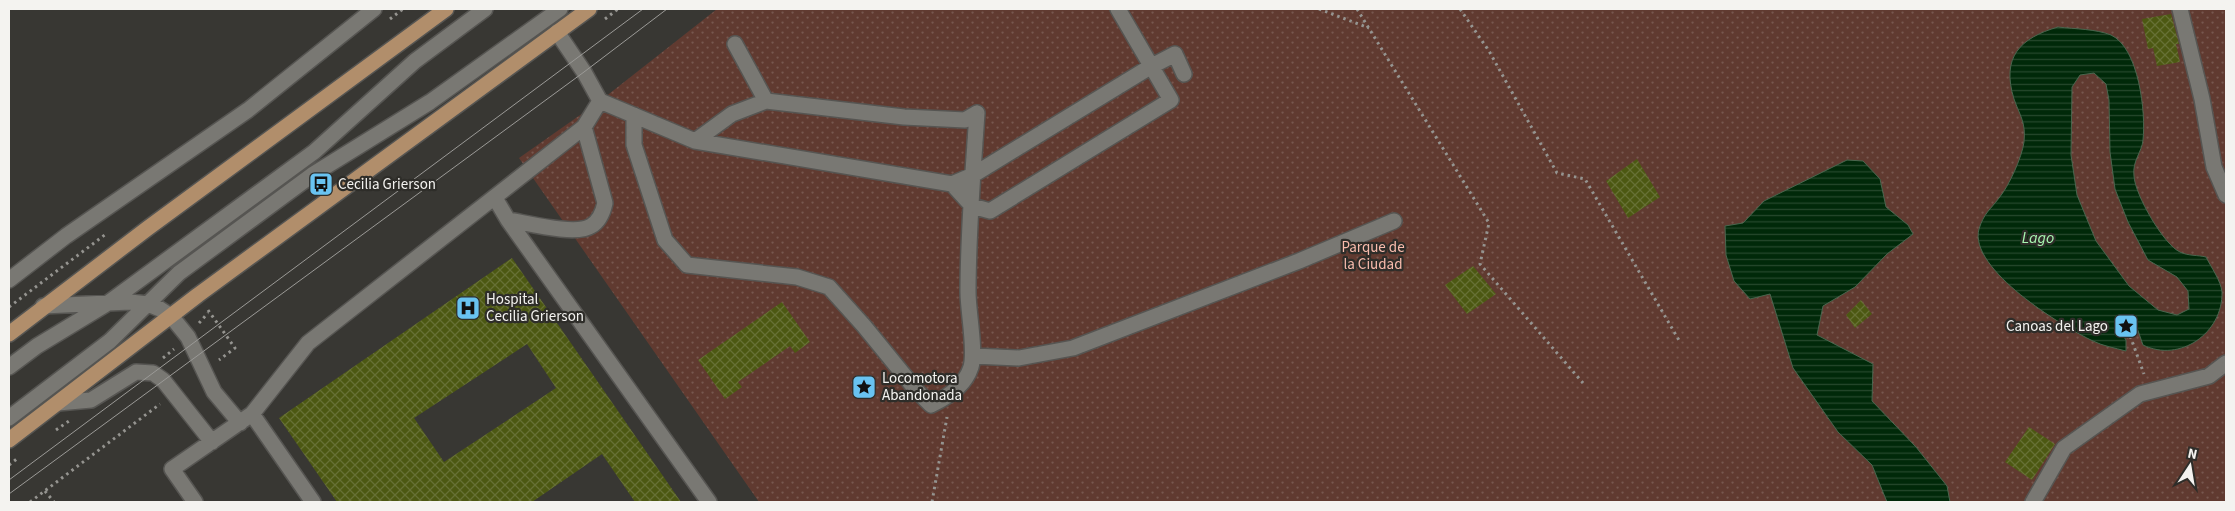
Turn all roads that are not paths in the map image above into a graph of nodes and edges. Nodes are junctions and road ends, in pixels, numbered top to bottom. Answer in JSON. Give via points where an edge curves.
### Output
{"nodes":[{"id":1,"x":374,"y":9,"type":"edge"},
{"id":2,"x":446,"y":9,"type":"edge"},
{"id":3,"x":485,"y":9,"type":"edge"},
{"id":4,"x":560,"y":9,"type":"edge"},
{"id":5,"x":589,"y":9,"type":"edge"},
{"id":6,"x":1118,"y":9,"type":"edge"},
{"id":7,"x":2180,"y":9,"type":"edge"},
{"id":8,"x":557,"y":32,"type":"junction"},
{"id":9,"x":735,"y":44,"type":"dead end"},
{"id":10,"x":1150,"y":66,"type":"junction"},
{"id":11,"x":1184,"y":74,"type":"dead end"},
{"id":12,"x":600,"y":101,"type":"junction"},
{"id":13,"x":766,"y":101,"type":"junction"},
{"id":14,"x":634,"y":115,"type":"junction"},
{"id":15,"x":584,"y":127,"type":"junction"},
{"id":16,"x":695,"y":141,"type":"junction"},
{"id":17,"x":973,"y":176,"type":"junction"},
{"id":18,"x":952,"y":184,"type":"junction"},
{"id":19,"x":2226,"y":195,"type":"edge"},
{"id":20,"x":495,"y":198,"type":"junction"},
{"id":21,"x":972,"y":206,"type":"junction"},
{"id":22,"x":508,"y":220,"type":"junction"},
{"id":23,"x":1394,"y":221,"type":"dead end"},
{"id":24,"x":9,"y":280,"type":"edge"},
{"id":25,"x":108,"y":303,"type":"junction"},
{"id":26,"x":148,"y":304,"type":"junction"},
{"id":27,"x":43,"y":306,"type":"junction"},
{"id":28,"x":171,"y":316,"type":"junction"},
{"id":29,"x":9,"y":334,"type":"edge"},
{"id":30,"x":974,"y":356,"type":"junction"},
{"id":31,"x":2226,"y":363,"type":"edge"},
{"id":32,"x":9,"y":367,"type":"edge"},
{"id":33,"x":58,"y":403,"type":"junction"},
{"id":34,"x":9,"y":418,"type":"edge"},
{"id":35,"x":246,"y":419,"type":"junction"},
{"id":36,"x":9,"y":440,"type":"edge"},
{"id":37,"x":212,"y":442,"type":"junction"},
{"id":38,"x":308,"y":501,"type":"edge"},
{"id":39,"x":195,"y":502,"type":"edge"},
{"id":40,"x":709,"y":502,"type":"edge"},
{"id":41,"x":2033,"y":502,"type":"edge"}],
"edges":[{"from":1,"to":24,"type":"street","via":[[248,110],[66,236]]},
{"from":2,"to":27,"type":"main road"},
{"from":3,"to":25,"type":"street","via":[[415,61],[314,152]]},
{"from":4,"to":26,"type":"street","via":[[430,102],[312,175],[179,273]]},
{"from":5,"to":8,"type":"main road"},
{"from":6,"to":10,"type":"street"},
{"from":7,"to":19,"type":"street","via":[[2202,99],[2214,168]]},
{"from":8,"to":12,"type":"street"},
{"from":8,"to":28,"type":"main road"},
{"from":9,"to":13,"type":"street"},
{"from":10,"to":11,"type":"street","via":[[1175,54]]},
{"from":10,"to":17,"type":"street"},
{"from":10,"to":21,"type":"street","via":[[1171,100],[990,212]]},
{"from":12,"to":14,"type":"street"},
{"from":12,"to":15,"type":"street"},
{"from":13,"to":16,"type":"street","via":[[732,114]]},
{"from":13,"to":17,"type":"street","via":[[904,117],[965,120],[977,113]]},
{"from":14,"to":16,"type":"street"},
{"from":14,"to":30,"type":"street","via":[[634,145],[665,240],[687,264],[797,277],[829,287],[932,405],[962,384]]},
{"from":15,"to":20,"type":"street"},
{"from":15,"to":22,"type":"street","via":[[605,203],[602,214],[591,226],[578,230]]},
{"from":16,"to":18,"type":"street"},
{"from":17,"to":18,"type":"street"},
{"from":17,"to":21,"type":"street"},
{"from":18,"to":21,"type":"street"},
{"from":20,"to":22,"type":"street"},
{"from":20,"to":35,"type":"street","via":[[308,344]]},
{"from":21,"to":30,"type":"street","via":[[968,292]]},
{"from":22,"to":40,"type":"street"},
{"from":23,"to":30,"type":"street","via":[[1073,348],[1019,358]]},
{"from":25,"to":26,"type":"street"},
{"from":25,"to":27,"type":"street"},
{"from":25,"to":32,"type":"street"},
{"from":26,"to":28,"type":"street"},
{"from":26,"to":34,"type":"street","via":[[110,341]]},
{"from":27,"to":29,"type":"main road"},
{"from":28,"to":33,"type":"main road"},
{"from":28,"to":35,"type":"street","via":[[188,337],[214,392]]},
{"from":31,"to":41,"type":"street","via":[[2209,376],[2140,394],[2064,448]]},
{"from":33,"to":36,"type":"main road"},
{"from":33,"to":37,"type":"street","via":[[91,400],[130,374],[154,373]]},
{"from":35,"to":37,"type":"street"},
{"from":35,"to":38,"type":"street"},
{"from":37,"to":39,"type":"street","via":[[172,469]]}]}
